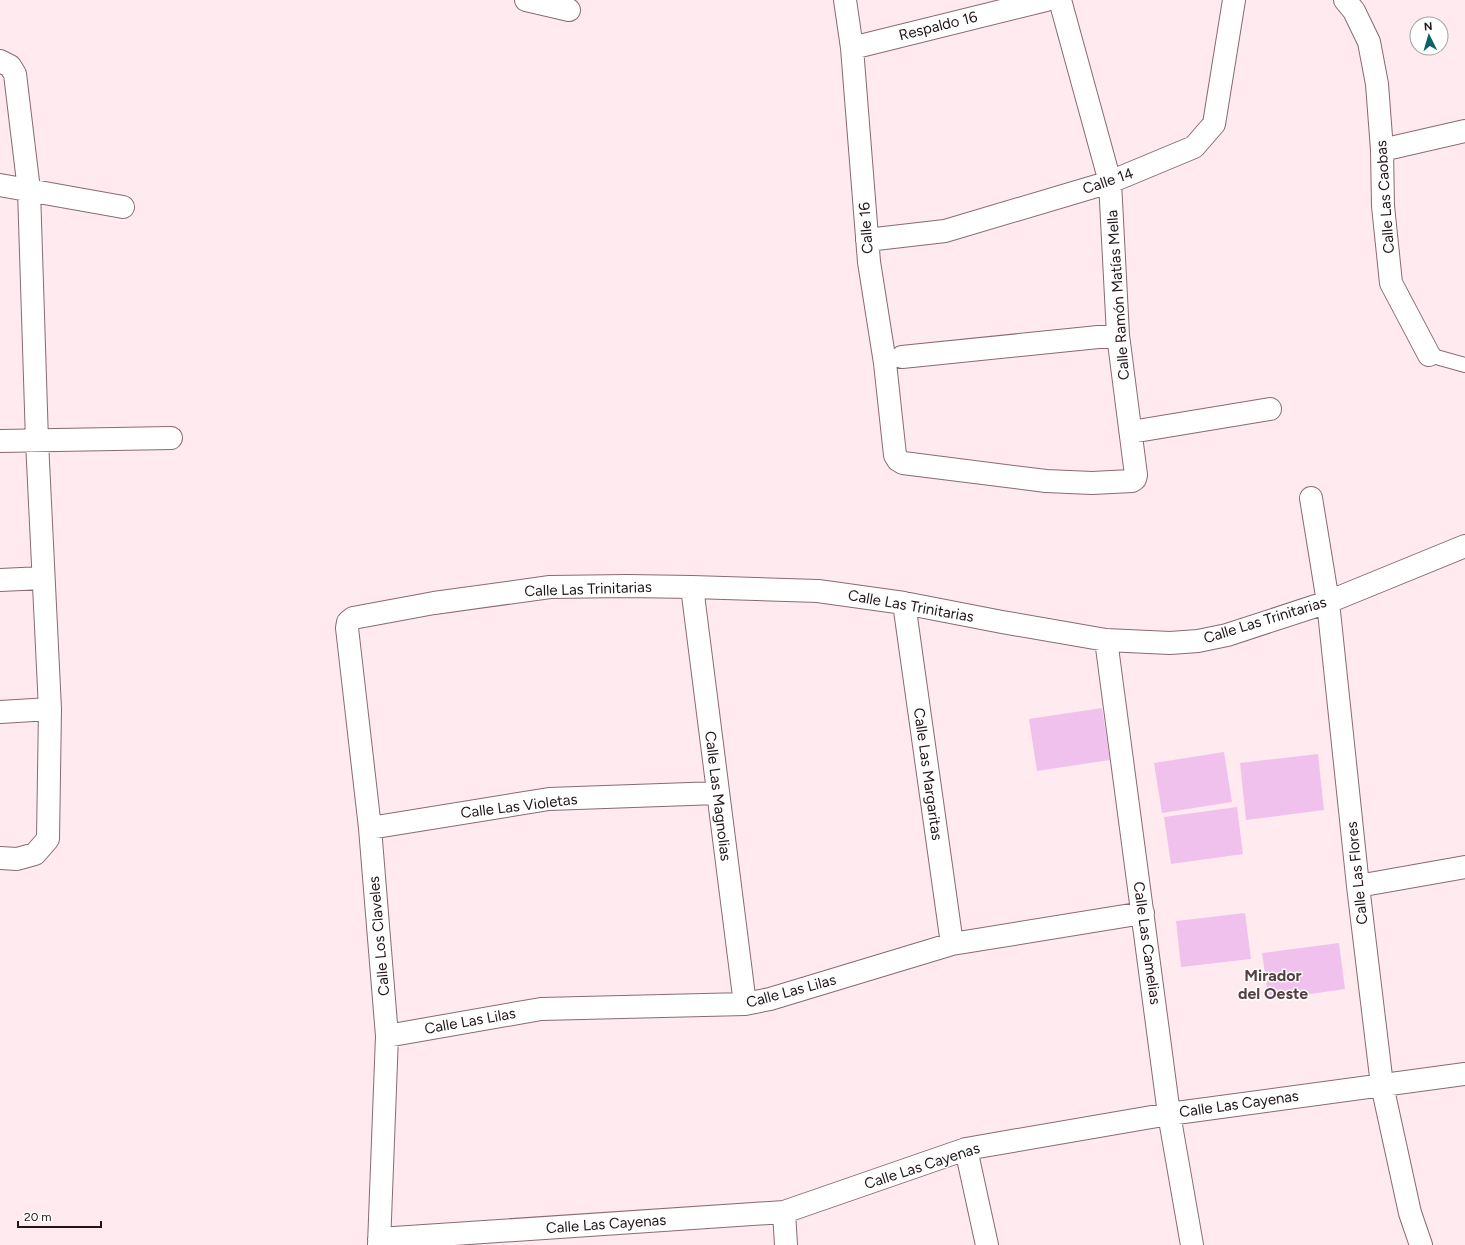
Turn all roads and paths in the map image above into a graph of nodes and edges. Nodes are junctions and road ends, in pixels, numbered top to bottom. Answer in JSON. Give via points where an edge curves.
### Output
{"nodes":[{"id":1,"x":526,"y":0,"type":"edge"},
{"id":2,"x":845,"y":0,"type":"edge"},
{"id":3,"x":1046,"y":0,"type":"edge"},
{"id":4,"x":1060,"y":0,"type":"edge"},
{"id":5,"x":1234,"y":0,"type":"edge"},
{"id":6,"x":1345,"y":0,"type":"edge"},
{"id":7,"x":568,"y":10,"type":"dead end"},
{"id":8,"x":852,"y":48,"type":"junction"},
{"id":9,"x":0,"y":61,"type":"edge"},
{"id":10,"x":1465,"y":131,"type":"edge"},
{"id":11,"x":1382,"y":150,"type":"junction"},
{"id":12,"x":1110,"y":182,"type":"junction"},
{"id":13,"x":0,"y":186,"type":"edge"},
{"id":14,"x":29,"y":190,"type":"junction"},
{"id":15,"x":123,"y":207,"type":"dead end"},
{"id":16,"x":867,"y":240,"type":"junction"},
{"id":17,"x":1118,"y":335,"type":"junction"},
{"id":18,"x":1429,"y":355,"type":"joint"},
{"id":19,"x":902,"y":357,"type":"dead end"},
{"id":20,"x":1465,"y":366,"type":"edge"},
{"id":21,"x":1270,"y":409,"type":"dead end"},
{"id":22,"x":1131,"y":432,"type":"junction"},
{"id":23,"x":171,"y":438,"type":"dead end"},
{"id":24,"x":37,"y":441,"type":"junction"},
{"id":25,"x":0,"y":442,"type":"edge"},
{"id":26,"x":1136,"y":475,"type":"joint"},
{"id":27,"x":1311,"y":498,"type":"dead end"},
{"id":28,"x":1465,"y":546,"type":"edge"},
{"id":29,"x":43,"y":578,"type":"junction"},
{"id":30,"x":0,"y":580,"type":"edge"},
{"id":31,"x":692,"y":587,"type":"junction"},
{"id":32,"x":1328,"y":602,"type":"junction"},
{"id":33,"x":904,"y":603,"type":"junction"},
{"id":34,"x":347,"y":628,"type":"joint"},
{"id":35,"x":1106,"y":640,"type":"junction"},
{"id":36,"x":50,"y":709,"type":"junction"},
{"id":37,"x":0,"y":712,"type":"edge"},
{"id":38,"x":718,"y":793,"type":"junction"},
{"id":39,"x":370,"y":828,"type":"junction"},
{"id":40,"x":0,"y":858,"type":"edge"},
{"id":41,"x":1465,"y":867,"type":"edge"},
{"id":42,"x":1358,"y":886,"type":"junction"},
{"id":43,"x":1143,"y":913,"type":"junction"},
{"id":44,"x":952,"y":944,"type":"junction"},
{"id":45,"x":745,"y":1004,"type":"junction"},
{"id":46,"x":387,"y":1036,"type":"junction"},
{"id":47,"x":1465,"y":1074,"type":"edge"},
{"id":48,"x":1382,"y":1085,"type":"junction"},
{"id":49,"x":1169,"y":1114,"type":"junction"},
{"id":50,"x":966,"y":1149,"type":"junction"},
{"id":51,"x":784,"y":1212,"type":"junction"},
{"id":52,"x":379,"y":1242,"type":"edge"},
{"id":53,"x":786,"y":1245,"type":"edge"},
{"id":54,"x":988,"y":1245,"type":"edge"},
{"id":55,"x":1192,"y":1245,"type":"edge"},
{"id":56,"x":1422,"y":1245,"type":"edge"}],
"edges":[{"from":1,"to":7,"type":"street"},
{"from":2,"to":8,"type":"street","name":"Calle 16"},
{"from":3,"to":8,"type":"street","name":"Respaldo 16"},
{"from":4,"to":12,"type":"street","name":"Calle Ramón Matías Mella"},
{"from":5,"to":12,"type":"street","name":"Calle 14","via":[[1214,124],[1194,147]]},
{"from":6,"to":11,"type":"street","name":"Calle Las Caobas","via":[[1354,11],[1369,42],[1377,84]]},
{"from":8,"to":16,"type":"street","name":"Calle 16"},
{"from":9,"to":14,"type":"street","via":[[10,66],[15,74]]},
{"from":10,"to":11,"type":"street"},
{"from":11,"to":18,"type":"street","name":"Calle Las Caobas","via":[[1383,206],[1391,283]]},
{"from":12,"to":16,"type":"street","name":"Calle 14","via":[[945,231]]},
{"from":12,"to":17,"type":"street","name":"Calle Ramón Matías Mella"},
{"from":13,"to":14,"type":"street"},
{"from":14,"to":15,"type":"street"},
{"from":14,"to":24,"type":"street"},
{"from":16,"to":26,"type":"street","name":"Calle 16","via":[[868,262],[898,460],[903,463],[1046,481],[1132,481]]},
{"from":17,"to":19,"type":"street"},
{"from":17,"to":22,"type":"street","name":"Calle Ramón Matías Mella"},
{"from":18,"to":20,"type":"lane","name":"Calle Las Caobas"},
{"from":21,"to":22,"type":"street"},
{"from":22,"to":26,"type":"street","name":"Calle Ramón Matías Mella"},
{"from":23,"to":24,"type":"street"},
{"from":24,"to":25,"type":"street"},
{"from":24,"to":29,"type":"street"},
{"from":27,"to":32,"type":"street","name":"Calle Las Flores"},
{"from":28,"to":32,"type":"street","name":"Calle Las Trinitarias"},
{"from":29,"to":30,"type":"street"},
{"from":29,"to":36,"type":"street"},
{"from":31,"to":33,"type":"street","name":"Calle Las Trinitarias","via":[[818,591]]},
{"from":31,"to":34,"type":"street","name":"Calle Las Trinitarias","via":[[550,587],[434,603],[354,618],[348,622]]},
{"from":31,"to":38,"type":"street","name":"Calle Las Magnolias"},
{"from":32,"to":35,"type":"street","name":"Calle Las Trinitarias","via":[[1227,635],[1198,641],[1170,644]]},
{"from":32,"to":42,"type":"street","name":"Calle Las Flores"},
{"from":33,"to":35,"type":"street","name":"Calle Las Trinitarias"},
{"from":33,"to":44,"type":"street","name":"Calle Las Margaritas"},
{"from":34,"to":39,"type":"street","name":"Calle Los Claveles"},
{"from":35,"to":43,"type":"street","name":"Calle Las Camelias"},
{"from":36,"to":37,"type":"street"},
{"from":36,"to":40,"type":"street","via":[[48,839],[35,854],[17,859]]},
{"from":38,"to":39,"type":"street","name":"Calle Las Violetas","via":[[549,799]]},
{"from":38,"to":45,"type":"street","name":"Calle Las Magnolias"},
{"from":39,"to":46,"type":"street","name":"Calle Los Claveles"},
{"from":41,"to":42,"type":"street"},
{"from":42,"to":48,"type":"street","name":"Calle Las Flores"},
{"from":43,"to":44,"type":"street","name":"Calle Las Lilas"},
{"from":43,"to":49,"type":"street","name":"Calle Las Camelias"},
{"from":44,"to":45,"type":"street","name":"Calle Las Lilas","via":[[770,999]]},
{"from":45,"to":46,"type":"street","name":"Calle Las Lilas","via":[[541,1009]]},
{"from":46,"to":52,"type":"street","name":"Calle Los Claveles"},
{"from":47,"to":48,"type":"street","name":"Calle Las Cayenas"},
{"from":48,"to":49,"type":"street","name":"Calle Las Cayenas"},
{"from":48,"to":56,"type":"street","name":"Calle Las Flores","via":[[1410,1213]]},
{"from":49,"to":50,"type":"street","name":"Calle Las Cayenas"},
{"from":49,"to":55,"type":"street","name":"Calle Las Camelias"},
{"from":50,"to":51,"type":"street","name":"Calle Las Cayenas"},
{"from":50,"to":54,"type":"street"},
{"from":51,"to":52,"type":"street","name":"Calle Las Cayenas"},
{"from":51,"to":53,"type":"street"}]}
